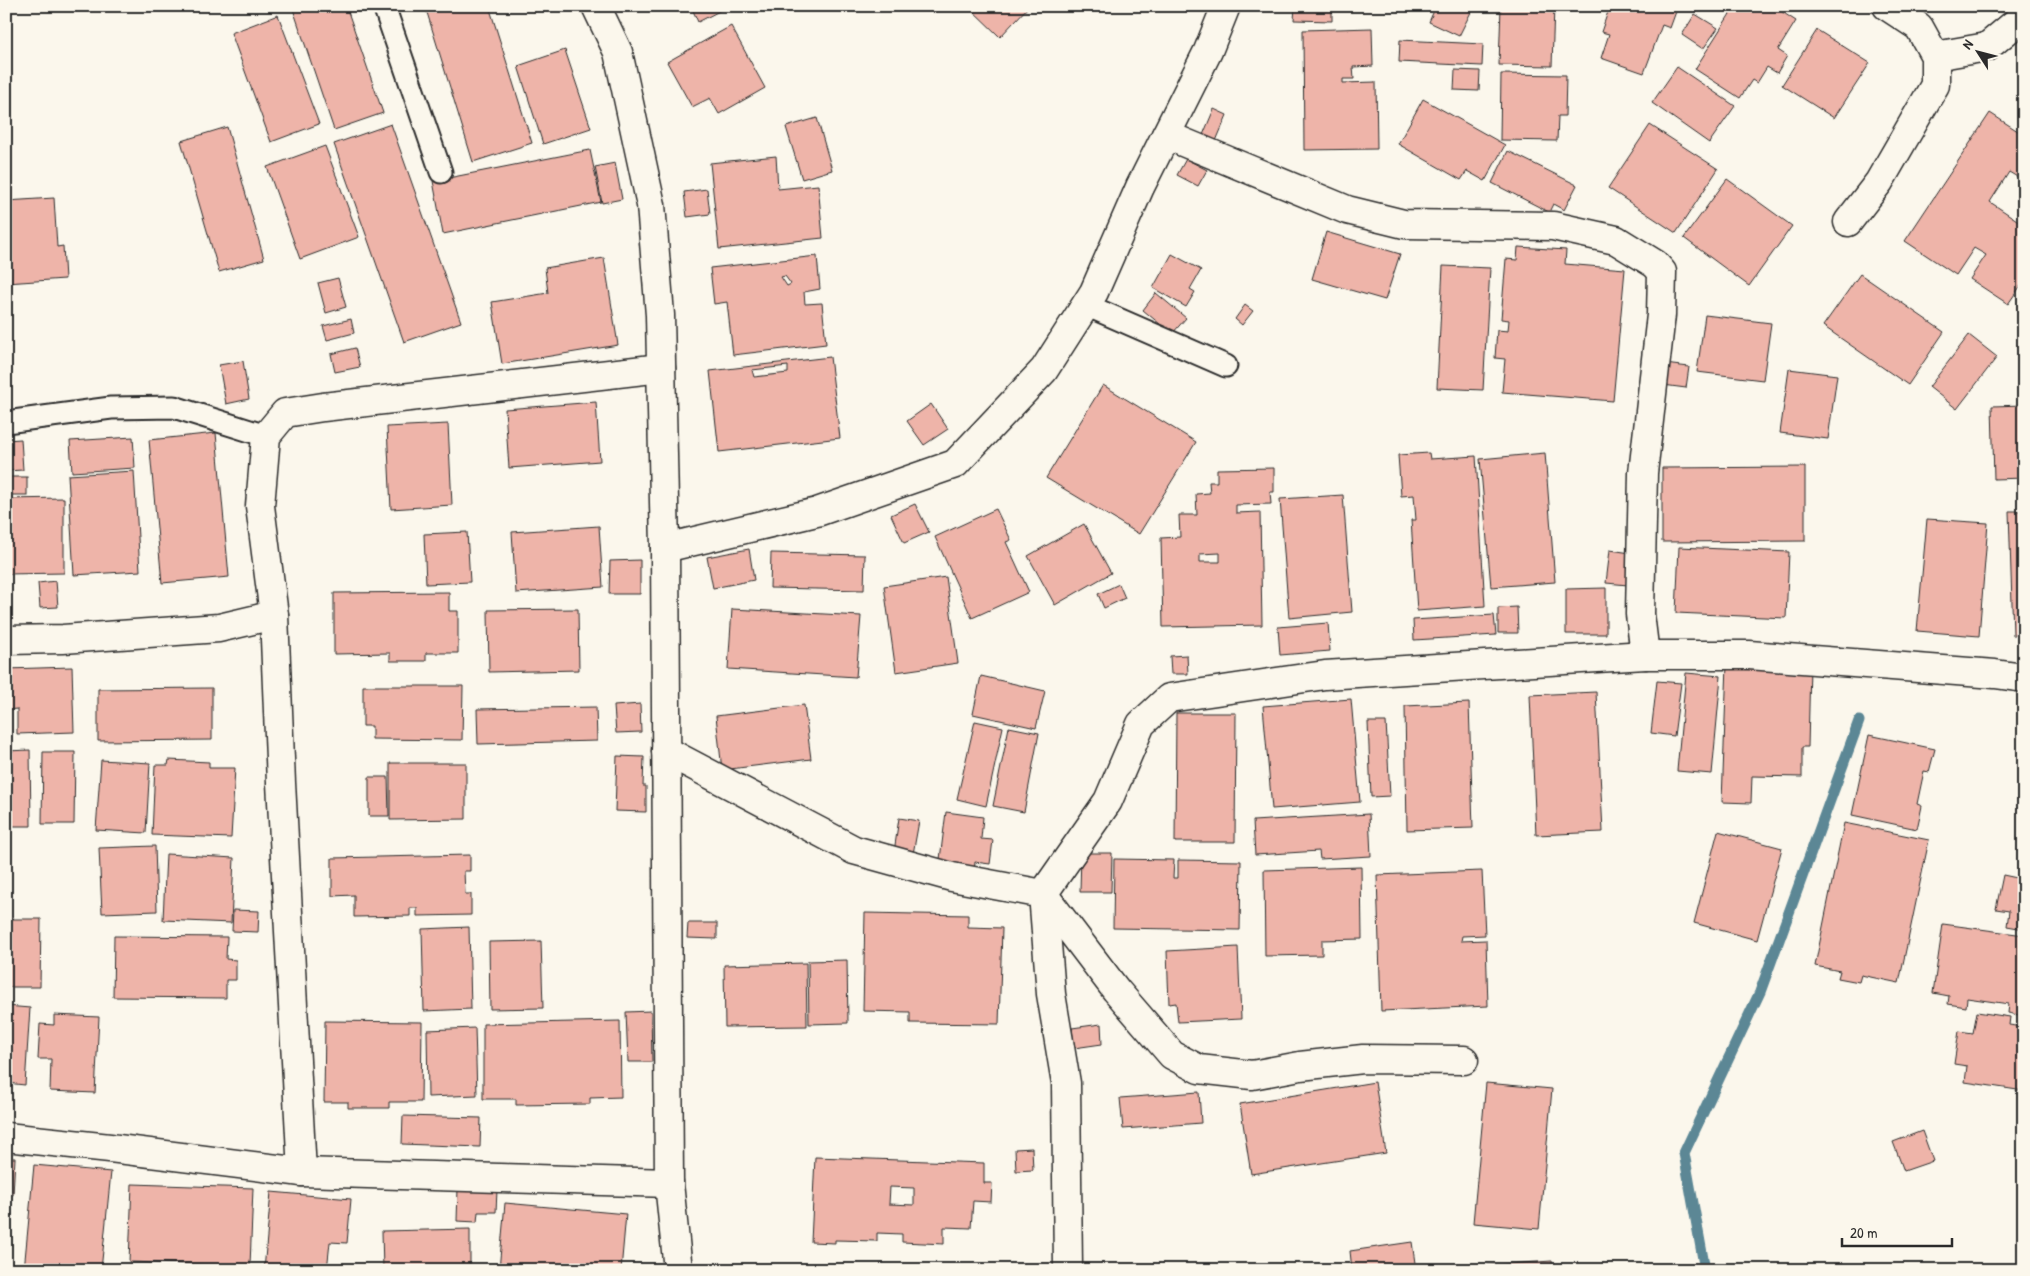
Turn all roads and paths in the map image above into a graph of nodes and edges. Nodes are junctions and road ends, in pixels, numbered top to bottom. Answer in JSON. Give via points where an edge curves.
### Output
{"nodes":[{"id":1,"x":389,"y":6,"type":"edge"},
{"id":2,"x":596,"y":6,"type":"edge"},
{"id":3,"x":1887,"y":6,"type":"edge"},
{"id":4,"x":1219,"y":10,"type":"edge"},
{"id":5,"x":2024,"y":16,"type":"edge"},
{"id":6,"x":1935,"y":56,"type":"junction"},
{"id":7,"x":1166,"y":136,"type":"junction"},
{"id":8,"x":441,"y":172,"type":"dead end"},
{"id":9,"x":1848,"y":222,"type":"dead end"},
{"id":10,"x":1086,"y":305,"type":"junction"},
{"id":11,"x":1226,"y":366,"type":"dead end"},
{"id":12,"x":661,"y":368,"type":"junction"},
{"id":13,"x":6,"y":422,"type":"edge"},
{"id":14,"x":266,"y":436,"type":"junction"},
{"id":15,"x":665,"y":548,"type":"junction"},
{"id":16,"x":274,"y":615,"type":"junction"},
{"id":17,"x":6,"y":640,"type":"edge"},
{"id":18,"x":1645,"y":655,"type":"junction"},
{"id":19,"x":2024,"y":678,"type":"edge"},
{"id":20,"x":666,"y":752,"type":"junction"},
{"id":21,"x":1043,"y":894,"type":"junction"},
{"id":22,"x":1464,"y":1060,"type":"dead end"},
{"id":23,"x":6,"y":1137,"type":"edge"},
{"id":24,"x":302,"y":1172,"type":"junction"},
{"id":25,"x":669,"y":1183,"type":"junction"},
{"id":26,"x":678,"y":1270,"type":"edge"},
{"id":27,"x":1068,"y":1270,"type":"edge"}],
"edges":[{"from":1,"to":8,"type":"lane","via":[[386,12]]},
{"from":2,"to":12,"type":"street","via":[[618,52],[651,205]]},
{"from":3,"to":6,"type":"street","via":[[1919,27]]},
{"from":4,"to":7,"type":"street","via":[[1208,51]]},
{"from":5,"to":6,"type":"street","via":[[1987,47]]},
{"from":6,"to":9,"type":"street","via":[[1935,85],[1879,182]]},
{"from":7,"to":10,"type":"street"},
{"from":7,"to":18,"type":"street","via":[[1347,210],[1404,224],[1553,226],[1616,240],[1655,264],[1662,272],[1643,473],[1640,614]]},
{"from":10,"to":11,"type":"lane"},
{"from":10,"to":15,"type":"street","via":[[1044,370],[955,464],[817,512]]},
{"from":12,"to":14,"type":"street","via":[[285,413]]},
{"from":12,"to":15,"type":"street"},
{"from":13,"to":14,"type":"lane","via":[[110,408],[174,407]]},
{"from":14,"to":16,"type":"street","via":[[260,506]]},
{"from":15,"to":20,"type":"street"},
{"from":16,"to":17,"type":"street","via":[[219,628]]},
{"from":16,"to":24,"type":"street"},
{"from":18,"to":19,"type":"street","via":[[1749,654]]},
{"from":18,"to":21,"type":"street","via":[[1325,676],[1169,698],[1141,724],[1108,801]]},
{"from":20,"to":21,"type":"street","via":[[854,850],[952,877]]},
{"from":20,"to":25,"type":"street"},
{"from":21,"to":22,"type":"street","via":[[1116,990],[1172,1056],[1199,1068],[1252,1075],[1363,1059]]},
{"from":21,"to":27,"type":"street","via":[[1052,994],[1066,1084]]},
{"from":23,"to":24,"type":"street"},
{"from":24,"to":25,"type":"street"},
{"from":25,"to":26,"type":"street"}]}
